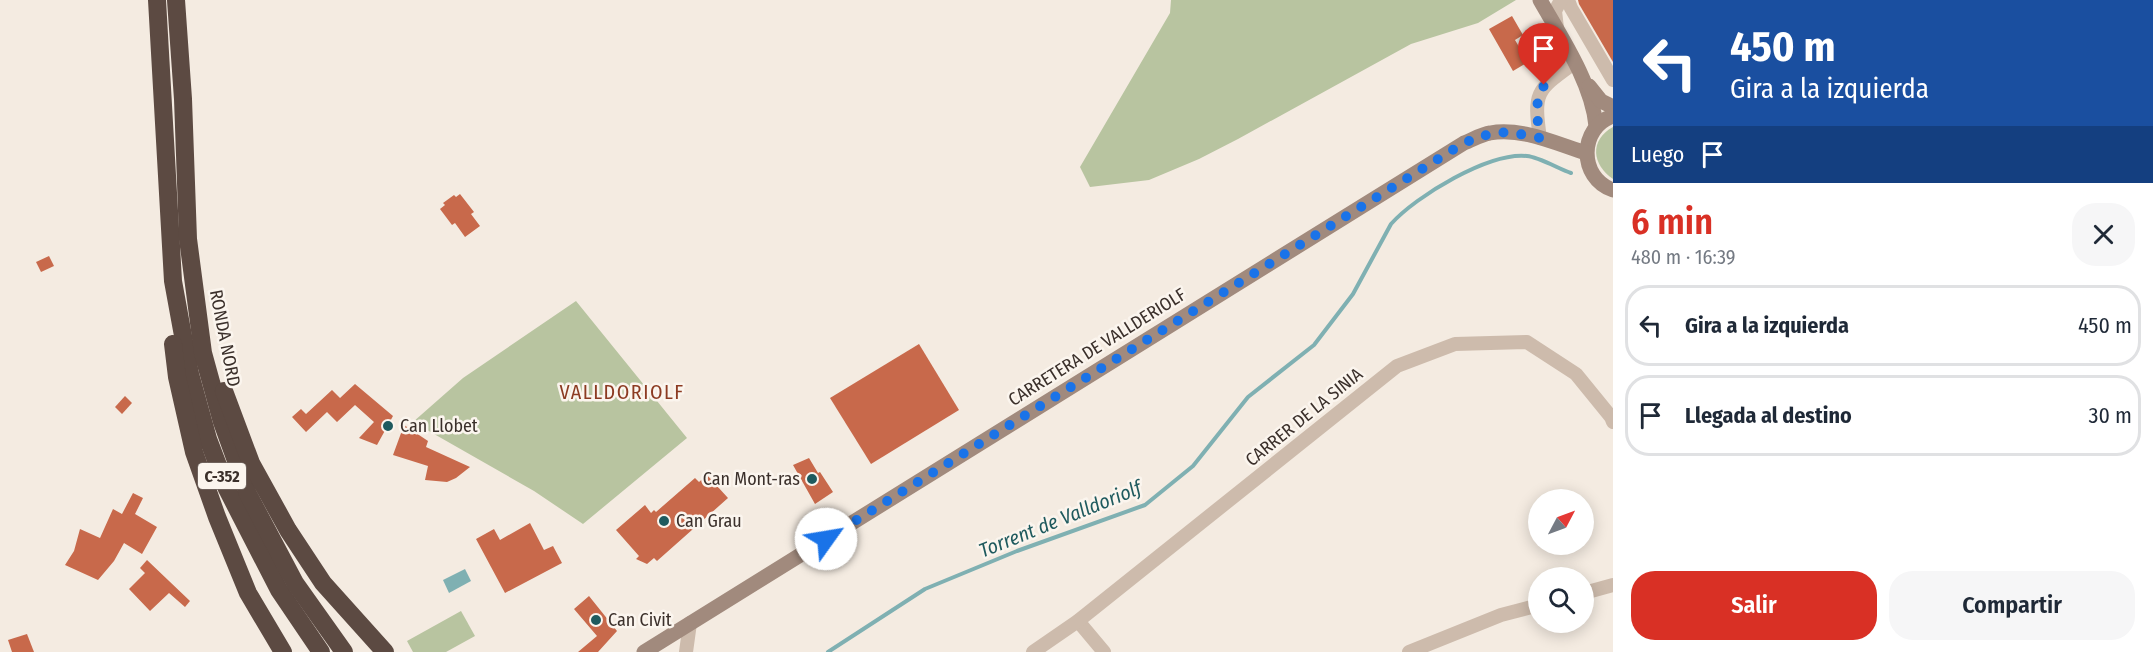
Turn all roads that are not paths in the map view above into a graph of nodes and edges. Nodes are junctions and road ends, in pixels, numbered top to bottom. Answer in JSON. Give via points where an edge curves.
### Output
{"nodes":[{"id":1,"x":157,"y":0,"type":"edge"},
{"id":2,"x":176,"y":0,"type":"edge"},
{"id":3,"x":1540,"y":0,"type":"edge"},
{"id":4,"x":1561,"y":0,"type":"edge"},
{"id":5,"x":1568,"y":0,"type":"edge"},
{"id":6,"x":1557,"y":30,"type":"junction"},
{"id":7,"x":1574,"y":63,"type":"junction"},
{"id":8,"x":1582,"y":76,"type":"junction"},
{"id":9,"x":1613,"y":80,"type":"edge"},
{"id":10,"x":1613,"y":107,"type":"edge"},
{"id":11,"x":1613,"y":116,"type":"edge"},
{"id":12,"x":1596,"y":126,"type":"junction"},
{"id":13,"x":1540,"y":138,"type":"junction"},
{"id":14,"x":1586,"y":153,"type":"junction"},
{"id":15,"x":1613,"y":190,"type":"edge"},
{"id":16,"x":173,"y":281,"type":"junction"},
{"id":17,"x":196,"y":308,"type":"junction"},
{"id":18,"x":1613,"y":422,"type":"edge"},
{"id":19,"x":1613,"y":585,"type":"edge"},
{"id":20,"x":1594,"y":590,"type":"edge"},
{"id":21,"x":1528,"y":608,"type":"edge"},
{"id":22,"x":1078,"y":621,"type":"junction"},
{"id":23,"x":690,"y":623,"type":"junction"},
{"id":24,"x":283,"y":652,"type":"edge"},
{"id":25,"x":321,"y":652,"type":"edge"},
{"id":26,"x":344,"y":652,"type":"edge"},
{"id":27,"x":385,"y":652,"type":"edge"},
{"id":28,"x":644,"y":652,"type":"edge"},
{"id":29,"x":686,"y":652,"type":"edge"},
{"id":30,"x":1033,"y":652,"type":"edge"},
{"id":31,"x":1104,"y":652,"type":"edge"},
{"id":32,"x":1409,"y":652,"type":"edge"}],
"edges":[{"from":1,"to":16,"type":"highway","number":"C-352"},
{"from":2,"to":17,"type":"highway","name":"RONDA NORD","number":"C-352","via":[[188,239]]},
{"from":3,"to":6,"type":"street"},
{"from":4,"to":6,"type":"street","via":[[1555,10]]},
{"from":5,"to":9,"type":"street"},
{"from":6,"to":7,"type":"street"},
{"from":7,"to":8,"type":"street"},
{"from":7,"to":13,"type":"street","via":[[1544,85],[1536,108]]},
{"from":8,"to":10,"type":"street","via":[[1602,101]]},
{"from":8,"to":12,"type":"street"},
{"from":11,"to":12,"type":"street"},
{"from":12,"to":14,"type":"street"},
{"from":13,"to":14,"type":"street","name":"CARRETERA DE VALLDERIOLF"},
{"from":13,"to":23,"type":"street","name":"CARRETERA DE VALLDERIOLF","via":[[1512,132],[1490,133],[1464,143]]},
{"from":14,"to":15,"type":"street","via":[[1588,167],[1597,180]]},
{"from":16,"to":24,"type":"highway","via":[[167,306],[177,377],[194,452],[248,593]]},
{"from":16,"to":25,"type":"highway","number":"C-352","via":[[190,374],[227,489],[279,590]]},
{"from":17,"to":26,"type":"highway","name":"RONDA NORD","number":"C-352","via":[[203,353],[222,422],[249,494],[295,583]]},
{"from":17,"to":27,"type":"highway","via":[[251,463],[323,583]]},
{"from":18,"to":22,"type":"street","name":"CARRER DE LA SINIA","via":[[1576,374],[1527,342],[1455,344],[1397,366]]},
{"from":19,"to":20,"type":"street"},
{"from":21,"to":32,"type":"street"},
{"from":22,"to":30,"type":"street","name":"CARRER DE LA SINIA"},
{"from":22,"to":31,"type":"street"},
{"from":23,"to":28,"type":"street","name":"CARRETERA DE VALLDERIOLF"},
{"from":23,"to":29,"type":"street"}]}
